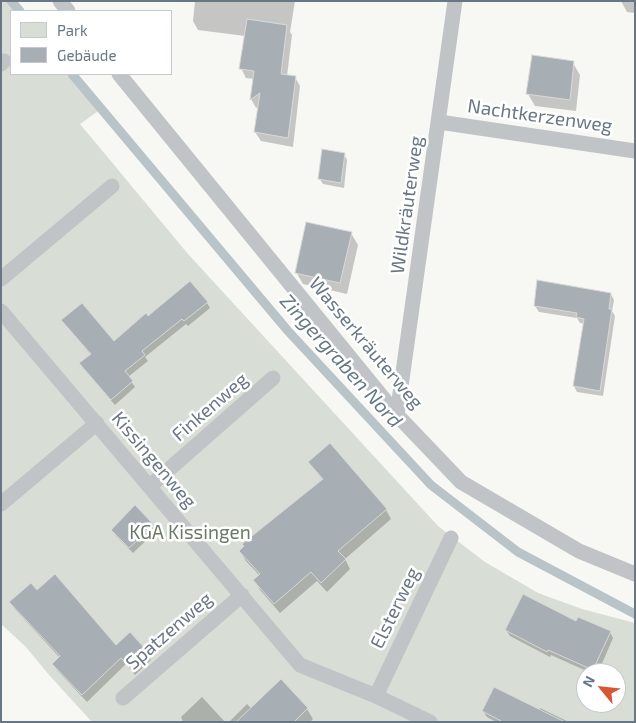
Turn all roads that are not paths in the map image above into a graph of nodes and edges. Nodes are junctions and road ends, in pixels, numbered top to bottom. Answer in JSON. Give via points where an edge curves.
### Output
{"nodes":[{"id":1,"x":455,"y":1,"type":"edge"},
{"id":2,"x":120,"y":75,"type":"edge"},
{"id":3,"x":439,"y":122,"type":"junction"},
{"id":4,"x":635,"y":151,"type":"edge"},
{"id":5,"x":112,"y":186,"type":"dead end"},
{"id":6,"x":1,"y":279,"type":"edge"},
{"id":7,"x":1,"y":312,"type":"edge"},
{"id":8,"x":273,"y":378,"type":"dead end"},
{"id":9,"x":398,"y":415,"type":"junction"},
{"id":10,"x":97,"y":423,"type":"junction"},
{"id":11,"x":150,"y":486,"type":"junction"},
{"id":12,"x":1,"y":504,"type":"edge"},
{"id":13,"x":451,"y":538,"type":"dead end"},
{"id":14,"x":635,"y":574,"type":"edge"},
{"id":15,"x":242,"y":595,"type":"junction"},
{"id":16,"x":376,"y":696,"type":"junction"},
{"id":17,"x":123,"y":698,"type":"dead end"},
{"id":18,"x":430,"y":722,"type":"edge"}],
"edges":[{"from":1,"to":3,"type":"lane","name":"Wildkräuterweg"},
{"from":2,"to":9,"type":"lane","name":"Wasserkräuterweg"},
{"from":3,"to":4,"type":"lane","name":"Nachtkerzenweg"},
{"from":3,"to":9,"type":"lane","name":"Wildkräuterweg"},
{"from":5,"to":6,"type":"lane"},
{"from":7,"to":10,"type":"lane","name":"Kissingenweg"},
{"from":8,"to":11,"type":"lane","name":"Finkenweg"},
{"from":9,"to":14,"type":"lane","name":"Wasserkräuterweg","via":[[461,482],[579,551]]},
{"from":10,"to":11,"type":"lane","name":"Kissingenweg"},
{"from":10,"to":12,"type":"lane"},
{"from":11,"to":15,"type":"lane","name":"Kissingenweg"},
{"from":13,"to":16,"type":"lane","name":"Elsterweg"},
{"from":15,"to":16,"type":"lane","name":"Kissingenweg","via":[[300,665]]},
{"from":15,"to":17,"type":"lane","name":"Spatzenweg"},
{"from":16,"to":18,"type":"lane","name":"Kissingenweg"}]}
